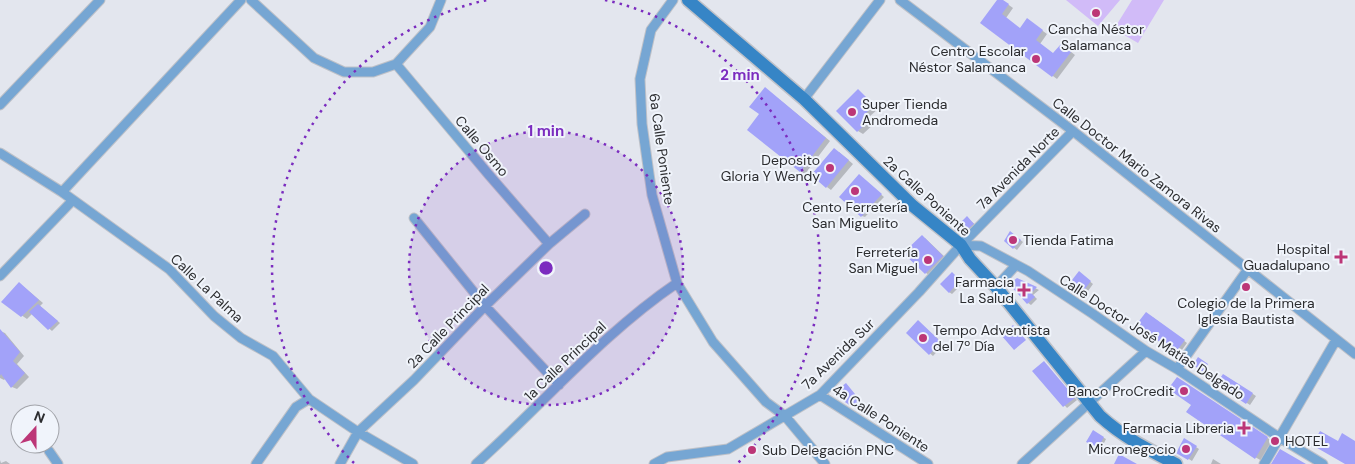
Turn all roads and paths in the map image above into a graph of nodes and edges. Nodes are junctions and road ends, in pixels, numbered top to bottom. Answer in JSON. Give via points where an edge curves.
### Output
{"nodes":[{"id":1,"x":100,"y":0,"type":"edge"},
{"id":2,"x":241,"y":0,"type":"edge"},
{"id":3,"x":251,"y":0,"type":"edge"},
{"id":4,"x":441,"y":0,"type":"edge"},
{"id":5,"x":673,"y":0,"type":"edge"},
{"id":6,"x":688,"y":0,"type":"edge"},
{"id":7,"x":880,"y":0,"type":"edge"},
{"id":8,"x":900,"y":0,"type":"edge"},
{"id":9,"x":396,"y":64,"type":"junction"},
{"id":10,"x":804,"y":99,"type":"junction"},
{"id":11,"x":0,"y":105,"type":"edge"},
{"id":12,"x":1073,"y":131,"type":"junction"},
{"id":13,"x":0,"y":153,"type":"edge"},
{"id":14,"x":62,"y":192,"type":"junction"},
{"id":15,"x":73,"y":200,"type":"junction"},
{"id":16,"x":585,"y":214,"type":"dead end"},
{"id":17,"x":414,"y":218,"type":"dead end"},
{"id":18,"x":549,"y":244,"type":"junction"},
{"id":19,"x":960,"y":245,"type":"junction"},
{"id":20,"x":1016,"y":265,"type":"junction"},
{"id":21,"x":1248,"y":269,"type":"junction"},
{"id":22,"x":0,"y":276,"type":"edge"},
{"id":23,"x":677,"y":283,"type":"junction"},
{"id":24,"x":996,"y":287,"type":"junction"},
{"id":25,"x":485,"y":306,"type":"junction"},
{"id":26,"x":1336,"y":340,"type":"junction"},
{"id":27,"x":1146,"y":351,"type":"junction"},
{"id":28,"x":1355,"y":354,"type":"edge"},
{"id":29,"x":1177,"y":369,"type":"junction"},
{"id":30,"x":559,"y":385,"type":"junction"},
{"id":31,"x":820,"y":395,"type":"junction"},
{"id":32,"x":309,"y":399,"type":"junction"},
{"id":33,"x":1088,"y":403,"type":"junction"},
{"id":34,"x":785,"y":416,"type":"junction"},
{"id":35,"x":358,"y":432,"type":"junction"},
{"id":36,"x":1280,"y":438,"type":"junction"},
{"id":37,"x":256,"y":464,"type":"edge"},
{"id":38,"x":340,"y":464,"type":"edge"},
{"id":39,"x":413,"y":464,"type":"edge"},
{"id":40,"x":476,"y":464,"type":"edge"},
{"id":41,"x":654,"y":464,"type":"edge"},
{"id":42,"x":825,"y":464,"type":"edge"},
{"id":43,"x":928,"y":464,"type":"edge"},
{"id":44,"x":1022,"y":464,"type":"edge"},
{"id":45,"x":1176,"y":464,"type":"edge"},
{"id":46,"x":1264,"y":464,"type":"edge"},
{"id":47,"x":1323,"y":464,"type":"edge"}],
"edges":[{"from":1,"to":11,"type":"street"},
{"from":2,"to":14,"type":"street"},
{"from":3,"to":9,"type":"street","via":[[314,58],[344,72],[373,72]]},
{"from":4,"to":9,"type":"street","via":[[430,27]]},
{"from":5,"to":23,"type":"street","name":"6a Calle Poniente","via":[[652,30],[640,79],[642,124],[652,195]]},
{"from":6,"to":10,"type":"street","name":"2a Calle Poniente"},
{"from":7,"to":10,"type":"street"},
{"from":8,"to":12,"type":"street","name":"Calle Doctor Mario Zamora Rivas"},
{"from":9,"to":18,"type":"street","name":"Calle Osmo"},
{"from":10,"to":19,"type":"street","name":"2a Calle Poniente","via":[[913,206]]},
{"from":12,"to":19,"type":"street","name":"7a Avenida Norte"},
{"from":12,"to":21,"type":"street","name":"Calle Doctor Mario Zamora Rivas"},
{"from":13,"to":14,"type":"street","name":"Calle La Palma"},
{"from":14,"to":15,"type":"street","name":"Calle La Palma"},
{"from":15,"to":22,"type":"street"},
{"from":15,"to":32,"type":"street","name":"Calle La Palma","via":[[169,269],[214,316],[241,338],[273,356]]},
{"from":16,"to":18,"type":"street","name":"2a Calle Principal"},
{"from":17,"to":25,"type":"street"},
{"from":18,"to":25,"type":"street","name":"2a Calle Principal"},
{"from":19,"to":20,"type":"street","name":"Calle Doctor José Matías Delgado","via":[[981,246]]},
{"from":19,"to":24,"type":"street","name":"2a Calle Poniente"},
{"from":19,"to":31,"type":"street","name":"7a Avenida Sur"},
{"from":20,"to":24,"type":"street"},
{"from":20,"to":27,"type":"street","name":"Calle Doctor José Matías Delgado"},
{"from":21,"to":26,"type":"street","name":"Calle Doctor Mario Zamora Rivas"},
{"from":21,"to":29,"type":"street"},
{"from":23,"to":30,"type":"street","name":"1a Calle Principal","via":[[647,304]]},
{"from":23,"to":34,"type":"street","name":"6a Calle Poniente","via":[[713,342],[766,402]]},
{"from":24,"to":33,"type":"street","name":"2a Calle Poniente"},
{"from":25,"to":30,"type":"street"},
{"from":25,"to":35,"type":"street","name":"2a Calle Principal","via":[[414,380]]},
{"from":26,"to":28,"type":"street","name":"Calle Doctor Mario Zamora Rivas"},
{"from":26,"to":36,"type":"street"},
{"from":27,"to":29,"type":"street","name":"Calle Doctor José Matías Delgado"},
{"from":27,"to":33,"type":"street"},
{"from":29,"to":36,"type":"street","name":"Calle Doctor José Matías Delgado"},
{"from":30,"to":40,"type":"street","name":"1a Calle Principal"},
{"from":31,"to":34,"type":"street","name":"7a Avenida Sur"},
{"from":31,"to":43,"type":"street","name":"4a Calle Poniente"},
{"from":32,"to":35,"type":"street","name":"Calle La Palma"},
{"from":32,"to":37,"type":"street","via":[[296,407]]},
{"from":33,"to":44,"type":"street"},
{"from":33,"to":45,"type":"street","name":"2a Calle Poniente","via":[[1112,427]]},
{"from":34,"to":41,"type":"street","name":"7a Avenida Sur","via":[[728,449],[667,457]]},
{"from":34,"to":42,"type":"street","name":"6a Calle Poniente"},
{"from":35,"to":38,"type":"street","name":"2a Calle Principal"},
{"from":35,"to":39,"type":"street","name":"Calle La Palma"},
{"from":36,"to":46,"type":"street"},
{"from":36,"to":47,"type":"street","name":"Calle Doctor José Matías Delgado"}]}
